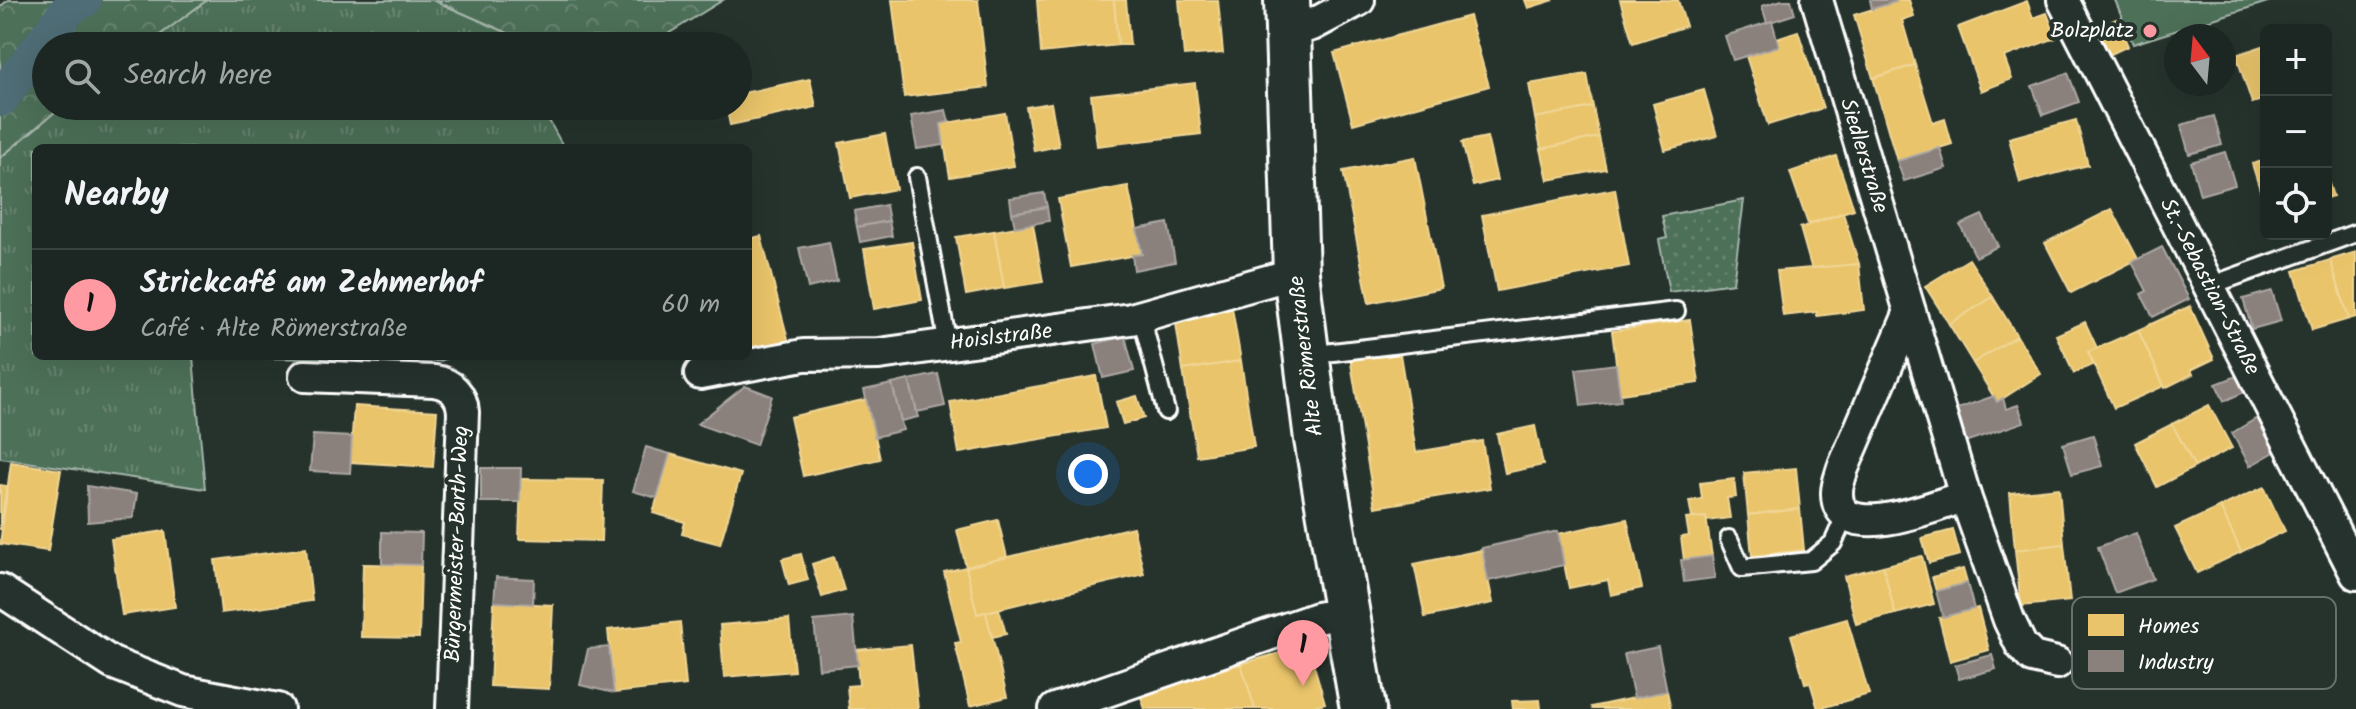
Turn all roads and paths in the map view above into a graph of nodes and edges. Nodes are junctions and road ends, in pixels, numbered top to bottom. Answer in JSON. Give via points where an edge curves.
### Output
{"nodes":[{"id":1,"x":1359,"y":0,"type":"edge"},
{"id":2,"x":1817,"y":0,"type":"edge"},
{"id":3,"x":2063,"y":0,"type":"edge"},
{"id":4,"x":1287,"y":16,"type":"edge"},
{"id":5,"x":917,"y":177,"type":"dead end"},
{"id":6,"x":2356,"y":233,"type":"edge"},
{"id":7,"x":1296,"y":273,"type":"junction"},
{"id":8,"x":2209,"y":286,"type":"junction"},
{"id":9,"x":1676,"y":311,"type":"dead end"},
{"id":10,"x":1910,"y":312,"type":"junction"},
{"id":11,"x":1141,"y":316,"type":"junction"},
{"id":12,"x":948,"y":345,"type":"junction"},
{"id":13,"x":1306,"y":355,"type":"junction"},
{"id":14,"x":700,"y":374,"type":"dead end"},
{"id":15,"x":305,"y":376,"type":"dead end"},
{"id":16,"x":1166,"y":411,"type":"dead end"},
{"id":17,"x":1965,"y":496,"type":"junction"},
{"id":18,"x":1846,"y":514,"type":"junction"},
{"id":19,"x":1729,"y":539,"type":"dead end"},
{"id":20,"x":2356,"y":574,"type":"edge"},
{"id":21,"x":0,"y":590,"type":"edge"},
{"id":22,"x":1345,"y":613,"type":"junction"},
{"id":23,"x":2057,"y":663,"type":"dead end"},
{"id":24,"x":278,"y":709,"type":"edge"},
{"id":25,"x":452,"y":709,"type":"edge"},
{"id":26,"x":1055,"y":709,"type":"edge"},
{"id":27,"x":1363,"y":709,"type":"edge"}],
"edges":[{"from":1,"to":4,"type":"street","via":[[1312,25]]},
{"from":2,"to":10,"type":"street","name":"Siedlerstraße"},
{"from":3,"to":8,"type":"street","name":"St.-Sebastian-Straße"},
{"from":4,"to":7,"type":"main road","name":"Alte Römerstraße"},
{"from":5,"to":12,"type":"lane"},
{"from":6,"to":8,"type":"lane"},
{"from":7,"to":11,"type":"street","name":"Hoislstraße"},
{"from":7,"to":13,"type":"main road","name":"Alte Römerstraße"},
{"from":8,"to":20,"type":"street","name":"St.-Sebastian-Straße"},
{"from":9,"to":13,"type":"lane"},
{"from":10,"to":17,"type":"street","name":"Siedlerstraße"},
{"from":10,"to":18,"type":"street","via":[[1843,468],[1837,492]]},
{"from":11,"to":12,"type":"street","name":"Hoislstraße"},
{"from":11,"to":16,"type":"lane"},
{"from":12,"to":14,"type":"street","name":"Hoislstraße","via":[[879,354],[804,355]]},
{"from":13,"to":22,"type":"main road","name":"Alte Römerstraße"},
{"from":15,"to":25,"type":"street","name":"Bürgermeister-Barth-Weg","via":[[434,381],[460,397]]},
{"from":17,"to":18,"type":"street","via":[[1871,521]]},
{"from":17,"to":23,"type":"street","name":"Siedlerstraße","via":[[2021,645],[2032,657]]},
{"from":18,"to":19,"type":"lane","via":[[1833,543],[1811,561],[1742,568]]},
{"from":21,"to":24,"type":"street","via":[[112,663],[183,691]]},
{"from":22,"to":26,"type":"street","via":[[1317,618]]},
{"from":22,"to":27,"type":"main road","name":"Alte Römerstraße"}]}
